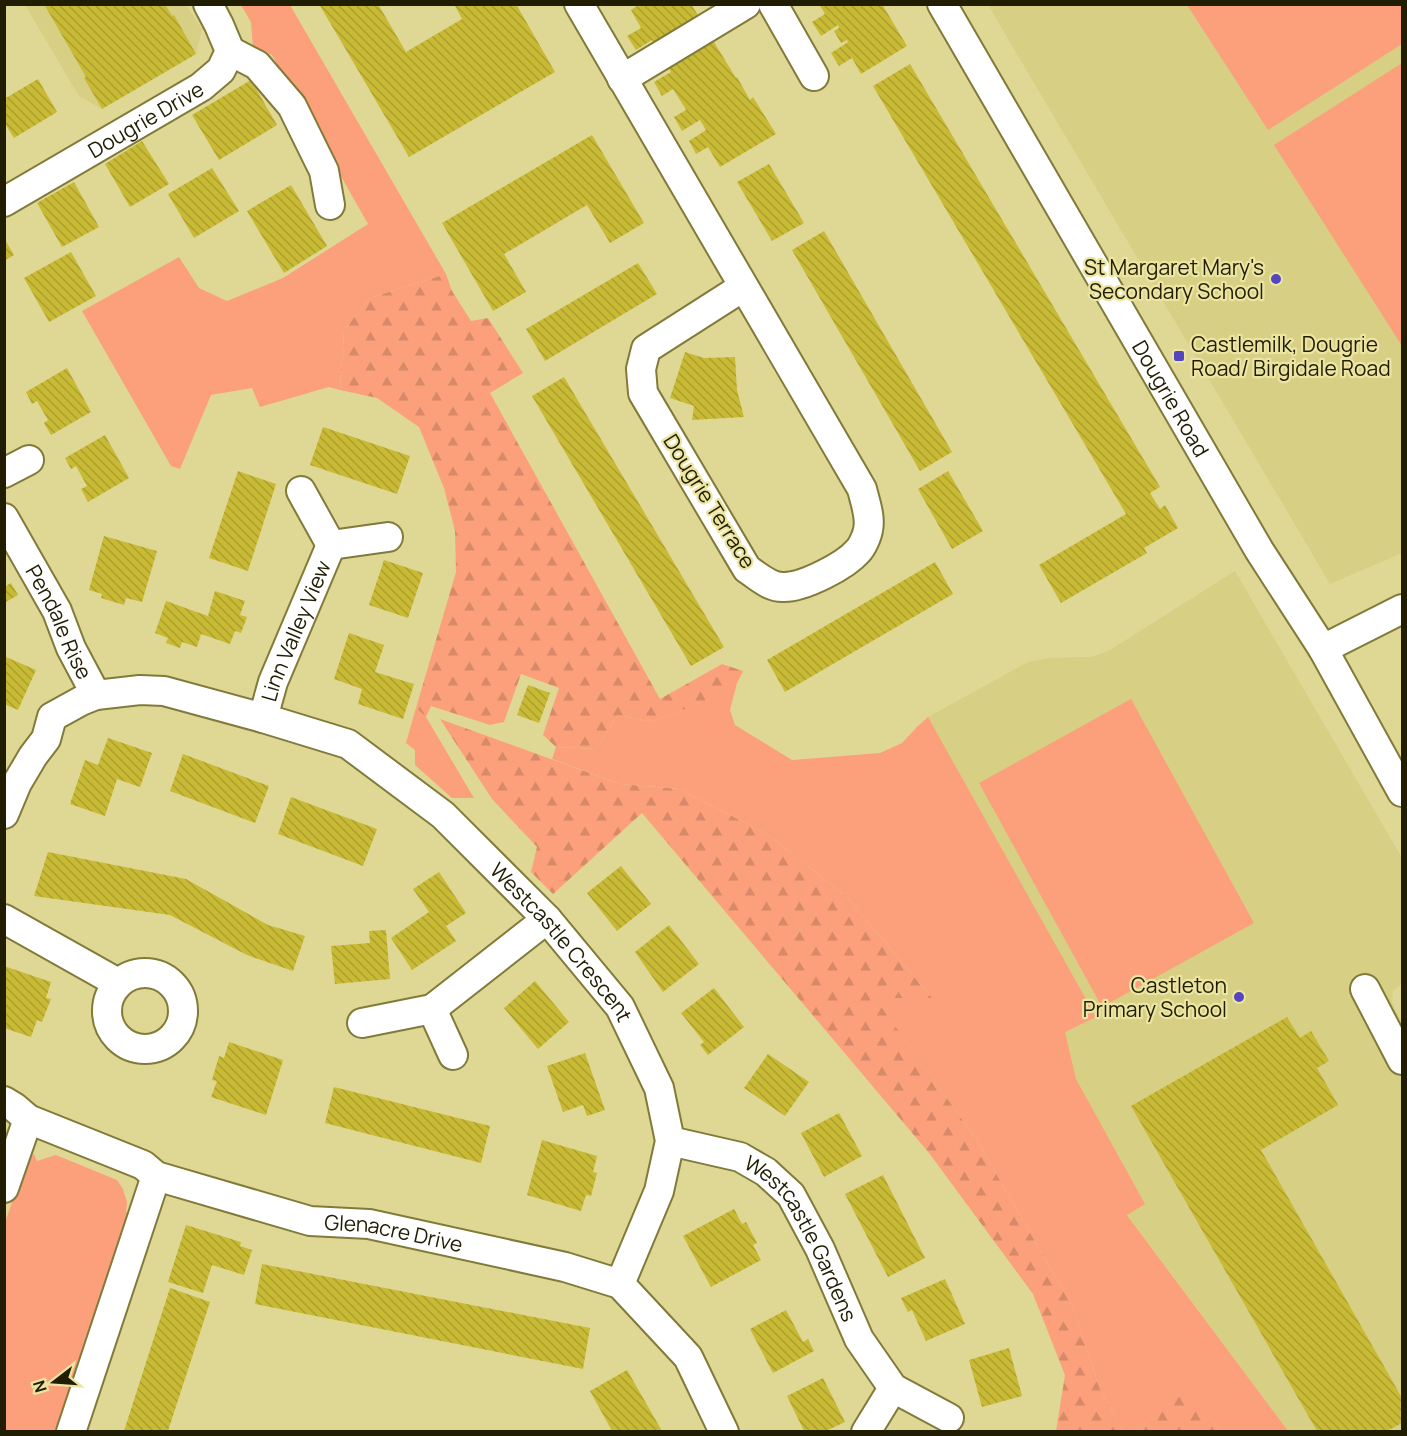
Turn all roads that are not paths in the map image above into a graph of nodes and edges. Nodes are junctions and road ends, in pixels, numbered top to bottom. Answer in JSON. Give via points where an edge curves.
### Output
{"nodes":[{"id":1,"x":208,"y":4,"type":"edge"},
{"id":2,"x":579,"y":4,"type":"edge"},
{"id":3,"x":746,"y":4,"type":"edge"},
{"id":4,"x":773,"y":4,"type":"edge"},
{"id":5,"x":942,"y":4,"type":"edge"},
{"id":6,"x":230,"y":51,"type":"junction"},
{"id":7,"x":814,"y":76,"type":"dead end"},
{"id":8,"x":622,"y":79,"type":"junction"},
{"id":9,"x":4,"y":202,"type":"edge"},
{"id":10,"x":330,"y":205,"type":"dead end"},
{"id":11,"x":742,"y":287,"type":"junction"},
{"id":12,"x":300,"y":491,"type":"dead end"},
{"id":13,"x":4,"y":518,"type":"edge"},
{"id":14,"x":388,"y":537,"type":"dead end"},
{"id":15,"x":331,"y":545,"type":"junction"},
{"id":16,"x":1402,"y":609,"type":"edge"},
{"id":17,"x":1323,"y":650,"type":"junction"},
{"id":18,"x":96,"y":695,"type":"junction"},
{"id":19,"x":263,"y":718,"type":"junction"},
{"id":20,"x":11,"y":779,"type":"edge"},
{"id":21,"x":1402,"y":792,"type":"edge"},
{"id":22,"x":4,"y":814,"type":"edge"},
{"id":23,"x":4,"y":919,"type":"edge"},
{"id":24,"x":547,"y":919,"type":"junction"},
{"id":25,"x":118,"y":983,"type":"dead end"},
{"id":26,"x":1365,"y":989,"type":"dead end"},
{"id":27,"x":432,"y":1009,"type":"junction"},
{"id":28,"x":362,"y":1023,"type":"dead end"},
{"id":29,"x":453,"y":1055,"type":"dead end"},
{"id":30,"x":1402,"y":1060,"type":"edge"},
{"id":31,"x":4,"y":1101,"type":"edge"},
{"id":32,"x":28,"y":1119,"type":"junction"},
{"id":33,"x":670,"y":1141,"type":"junction"},
{"id":34,"x":156,"y":1176,"type":"junction"},
{"id":35,"x":4,"y":1188,"type":"edge"},
{"id":36,"x":620,"y":1284,"type":"junction"},
{"id":37,"x":893,"y":1388,"type":"junction"},
{"id":38,"x":949,"y":1418,"type":"dead end"},
{"id":39,"x":71,"y":1431,"type":"edge"},
{"id":40,"x":724,"y":1431,"type":"edge"},
{"id":41,"x":866,"y":1431,"type":"edge"}],
"edges":[{"from":1,"to":6,"type":"street"},
{"from":2,"to":8,"type":"street","name":"Dougrie Terrace"},
{"from":3,"to":8,"type":"street"},
{"from":4,"to":7,"type":"street"},
{"from":5,"to":17,"type":"street","name":"Dougrie Road","via":[[1259,550]]},
{"from":6,"to":9,"type":"street","name":"Dougrie Drive","via":[[221,70],[201,87]]},
{"from":6,"to":10,"type":"street","via":[[257,65],[292,106],[324,171]]},
{"from":8,"to":11,"type":"street","name":"Dougrie Terrace"},
{"from":11,"to":11,"type":"street","name":"Dougrie Terrace","via":[[862,489],[868,516],[868,531],[859,551],[834,569],[782,588],[747,569],[643,393],[641,369],[646,349]]},
{"from":12,"to":15,"type":"street","name":"Linn Valley View"},
{"from":13,"to":18,"type":"street","name":"Pendale Rise","via":[[57,611]]},
{"from":14,"to":15,"type":"street","name":"Linn Valley View"},
{"from":15,"to":19,"type":"street","name":"Linn Valley View","via":[[273,682]]},
{"from":16,"to":17,"type":"street"},
{"from":17,"to":21,"type":"street","name":"Dougrie Road"},
{"from":18,"to":19,"type":"street","name":"Westcastle Crescent","via":[[164,691]]},
{"from":18,"to":20,"type":"street","name":"Westcastle Crescent","via":[[52,717],[46,739]]},
{"from":19,"to":24,"type":"street","name":"Westcastle Crescent","via":[[348,744],[443,815]]},
{"from":20,"to":22,"type":"street","name":"Westcastle Crescent"},
{"from":23,"to":25,"type":"street"},
{"from":24,"to":27,"type":"street"},
{"from":24,"to":33,"type":"street","name":"Westcastle Crescent","via":[[620,1007],[659,1088]]},
{"from":26,"to":30,"type":"street"},
{"from":27,"to":28,"type":"street"},
{"from":27,"to":29,"type":"street"},
{"from":31,"to":32,"type":"street","name":"Glenacre Drive"},
{"from":32,"to":34,"type":"street","name":"Glenacre Drive","via":[[143,1165]]},
{"from":32,"to":35,"type":"street"},
{"from":33,"to":36,"type":"street","name":"Westcastle Crescent","via":[[660,1191]]},
{"from":33,"to":37,"type":"street","name":"Westcastle Gardens","via":[[740,1157],[766,1172],[791,1195],[820,1249],[859,1339]]},
{"from":34,"to":36,"type":"street","name":"Glenacre Drive","via":[[310,1221],[369,1224],[565,1267]]},
{"from":34,"to":39,"type":"street"},
{"from":36,"to":40,"type":"street","name":"Glenacre Drive","via":[[688,1357]]},
{"from":37,"to":38,"type":"street","name":"Westcastle Gardens"},
{"from":37,"to":41,"type":"street"}]}
